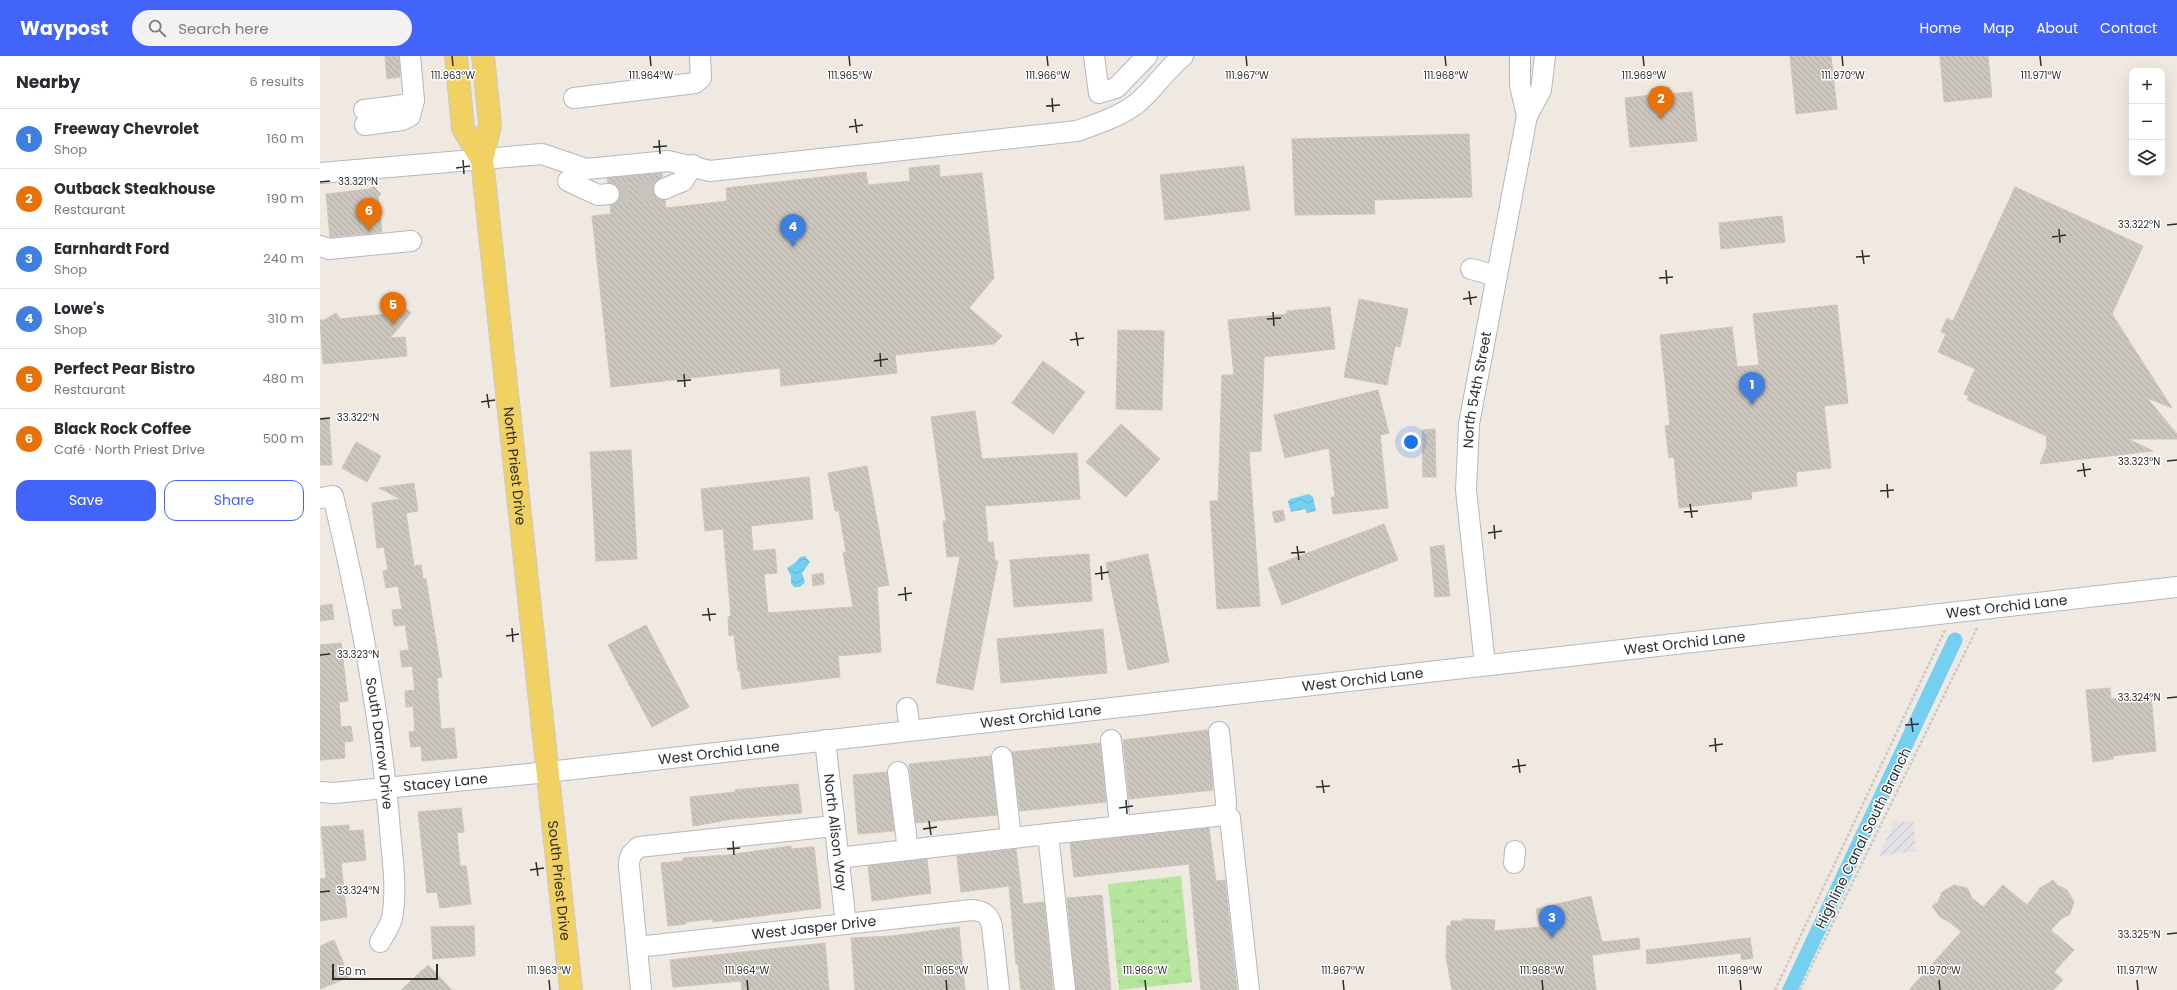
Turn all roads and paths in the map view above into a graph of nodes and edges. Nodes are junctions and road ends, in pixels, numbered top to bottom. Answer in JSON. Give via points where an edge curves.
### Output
{"nodes":[{"id":1,"x":410,"y":56,"type":"edge"},
{"id":2,"x":456,"y":56,"type":"edge"},
{"id":3,"x":483,"y":56,"type":"edge"},
{"id":4,"x":700,"y":56,"type":"edge"},
{"id":5,"x":1094,"y":56,"type":"edge"},
{"id":6,"x":1147,"y":56,"type":"edge"},
{"id":7,"x":1183,"y":56,"type":"edge"},
{"id":8,"x":1520,"y":56,"type":"edge"},
{"id":9,"x":1545,"y":56,"type":"edge"},
{"id":10,"x":1099,"y":93,"type":"junction"},
{"id":11,"x":574,"y":98,"type":"dead end"},
{"id":12,"x":1527,"y":116,"type":"junction"},
{"id":13,"x":364,"y":117,"type":"dead end"},
{"id":14,"x":1101,"y":123,"type":"junction"},
{"id":15,"x":482,"y":160,"type":"junction"},
{"id":16,"x":693,"y":165,"type":"junction"},
{"id":17,"x":320,"y":173,"type":"edge"},
{"id":18,"x":568,"y":181,"type":"dead end"},
{"id":19,"x":664,"y":189,"type":"tunnel mouth"},
{"id":20,"x":609,"y":194,"type":"tunnel mouth"},
{"id":21,"x":411,"y":241,"type":"dead end"},
{"id":22,"x":320,"y":246,"type":"edge"},
{"id":23,"x":1470,"y":269,"type":"dead end"},
{"id":24,"x":1497,"y":276,"type":"junction"},
{"id":25,"x":327,"y":497,"type":"edge"},
{"id":26,"x":2177,"y":588,"type":"edge"},
{"id":27,"x":1986,"y":609,"type":"junction"},
{"id":28,"x":1953,"y":614,"type":"junction"},
{"id":29,"x":1485,"y":665,"type":"junction"},
{"id":30,"x":907,"y":708,"type":"dead end"},
{"id":31,"x":910,"y":730,"type":"junction"},
{"id":32,"x":1219,"y":732,"type":"dead end"},
{"id":33,"x":825,"y":740,"type":"junction"},
{"id":34,"x":1111,"y":740,"type":"dead end"},
{"id":35,"x":1002,"y":757,"type":"dead end"},
{"id":36,"x":548,"y":772,"type":"junction"},
{"id":37,"x":898,"y":772,"type":"dead end"},
{"id":38,"x":386,"y":788,"type":"junction"},
{"id":39,"x":320,"y":792,"type":"edge"},
{"id":40,"x":1225,"y":815,"type":"junction"},
{"id":41,"x":1120,"y":825,"type":"junction"},
{"id":42,"x":834,"y":826,"type":"junction"},
{"id":43,"x":1048,"y":834,"type":"junction"},
{"id":44,"x":1012,"y":838,"type":"junction"},
{"id":45,"x":908,"y":850,"type":"junction"},
{"id":46,"x":838,"y":858,"type":"junction"},
{"id":47,"x":846,"y":924,"type":"junction"},
{"id":48,"x":380,"y":942,"type":"dead end"},
{"id":49,"x":637,"y":948,"type":"junction"},
{"id":50,"x":571,"y":990,"type":"edge"},
{"id":51,"x":641,"y":990,"type":"edge"},
{"id":52,"x":999,"y":990,"type":"edge"},
{"id":53,"x":1065,"y":990,"type":"edge"},
{"id":54,"x":1249,"y":990,"type":"edge"},
{"id":55,"x":1776,"y":990,"type":"edge"},
{"id":56,"x":1800,"y":990,"type":"edge"}],
"edges":[{"from":1,"to":13,"type":"street","via":[[414,100],[412,112],[407,118]]},
{"from":2,"to":15,"type":"main road","name":"North Priest Drive","via":[[463,128]]},
{"from":3,"to":15,"type":"main road","name":"North Priest Drive","via":[[490,125]]},
{"from":4,"to":11,"type":"street","via":[[701,78],[695,83]]},
{"from":5,"to":10,"type":"street"},
{"from":6,"to":10,"type":"street","via":[[1116,88]]},
{"from":7,"to":14,"type":"street","via":[[1136,104]]},
{"from":8,"to":12,"type":"street","name":"North 54th Street","via":[[1520,85]]},
{"from":9,"to":12,"type":"street","name":"North 54th Street","via":[[1541,90]]},
{"from":10,"to":14,"type":"street"},
{"from":12,"to":24,"type":"street","name":"North 54th Street"},
{"from":14,"to":16,"type":"street","via":[[1077,131],[710,171]]},
{"from":15,"to":16,"type":"street","via":[[542,154],[586,170],[668,161]]},
{"from":15,"to":17,"type":"street"},
{"from":15,"to":36,"type":"main road","name":"North Priest Drive"},
{"from":16,"to":19,"type":"street","via":[[683,180]]},
{"from":18,"to":20,"type":"street","via":[[598,195]]},
{"from":21,"to":22,"type":"street","via":[[329,249]]},
{"from":23,"to":24,"type":"street"},
{"from":24,"to":29,"type":"street","name":"North 54th Street","via":[[1469,424],[1466,490]]},
{"from":25,"to":38,"type":"street","name":"South Darrow Drive","via":[[354,586],[369,661]]},
{"from":26,"to":27,"type":"street","name":"West Orchid Lane"},
{"from":27,"to":28,"type":"street","name":"West Orchid Lane"},
{"from":27,"to":56,"type":"path","name":"Highline Canal South Branch"},
{"from":28,"to":29,"type":"street","name":"West Orchid Lane"},
{"from":28,"to":55,"type":"path"},
{"from":29,"to":31,"type":"street","name":"West Orchid Lane"},
{"from":30,"to":31,"type":"street"},
{"from":31,"to":33,"type":"street","name":"West Orchid Lane"},
{"from":32,"to":40,"type":"street"},
{"from":33,"to":36,"type":"street","name":"West Orchid Lane"},
{"from":33,"to":42,"type":"street","name":"North Alison Way"},
{"from":34,"to":41,"type":"street"},
{"from":35,"to":44,"type":"street"},
{"from":36,"to":38,"type":"street","name":"Stacey Lane"},
{"from":36,"to":50,"type":"main road","name":"South Priest Drive"},
{"from":37,"to":45,"type":"street"},
{"from":38,"to":39,"type":"street","name":"Stacey Lane"},
{"from":38,"to":48,"type":"street","name":"South Darrow Drive","via":[[395,892],[392,920]]},
{"from":40,"to":41,"type":"street"},
{"from":40,"to":54,"type":"street","via":[[1230,818]]},
{"from":41,"to":43,"type":"street"},
{"from":42,"to":46,"type":"street","name":"North Alison Way"},
{"from":42,"to":49,"type":"street","via":[[639,848],[629,857]]},
{"from":43,"to":44,"type":"street"},
{"from":43,"to":53,"type":"street"},
{"from":44,"to":45,"type":"street"},
{"from":45,"to":46,"type":"street"},
{"from":46,"to":47,"type":"street","name":"North Alison Way"},
{"from":47,"to":49,"type":"street","name":"West Jasper Drive"},
{"from":47,"to":52,"type":"street","name":"West Jasper Drive","via":[[980,910],[989,916],[992,926]]},
{"from":49,"to":51,"type":"street"}]}
